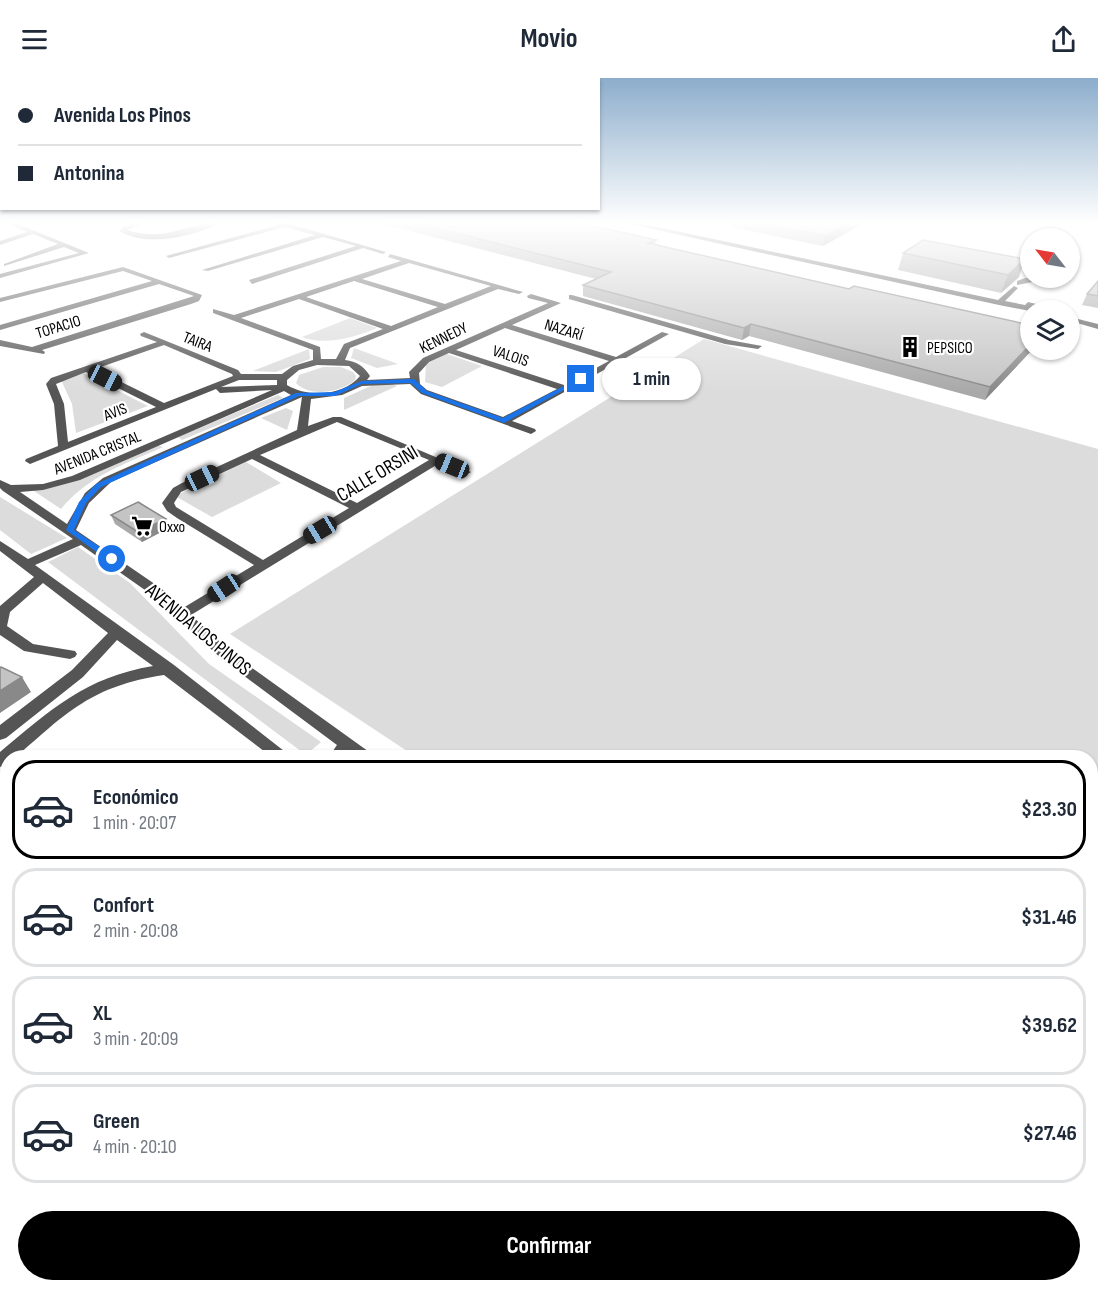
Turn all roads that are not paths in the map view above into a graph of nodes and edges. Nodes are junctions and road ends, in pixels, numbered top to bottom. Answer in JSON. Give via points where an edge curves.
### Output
{"nodes":[{"id":1,"x":79,"y":279,"type":"edge"},
{"id":2,"x":154,"y":279,"type":"edge"},
{"id":3,"x":263,"y":279,"type":"edge"},
{"id":4,"x":355,"y":279,"type":"joint"},
{"id":5,"x":472,"y":279,"type":"edge"},
{"id":6,"x":887,"y":279,"type":"edge"},
{"id":7,"x":161,"y":281,"type":"junction"},
{"id":8,"x":252,"y":282,"type":"dead end"},
{"id":9,"x":1020,"y":283,"type":"edge"},
{"id":10,"x":498,"y":286,"type":"junction"},
{"id":11,"x":519,"y":292,"type":"dead end"},
{"id":12,"x":531,"y":296,"type":"dead end"},
{"id":13,"x":298,"y":297,"type":"junction"},
{"id":14,"x":572,"y":297,"type":"dead end"},
{"id":15,"x":0,"y":300,"type":"edge"},
{"id":16,"x":1001,"y":301,"type":"junction"},
{"id":17,"x":555,"y":303,"type":"junction"},
{"id":18,"x":1020,"y":304,"type":"edge"},
{"id":19,"x":566,"y":306,"type":"dead end"},
{"id":20,"x":1020,"y":306,"type":"edge"},
{"id":21,"x":445,"y":307,"type":"junction"},
{"id":22,"x":216,"y":311,"type":"dead end"},
{"id":23,"x":1080,"y":315,"type":"edge"},
{"id":24,"x":234,"y":318,"type":"junction"},
{"id":25,"x":1098,"y":318,"type":"edge"},
{"id":26,"x":1080,"y":320,"type":"edge"},
{"id":27,"x":1098,"y":325,"type":"edge"},
{"id":28,"x":503,"y":326,"type":"junction"},
{"id":29,"x":0,"y":328,"type":"edge"},
{"id":30,"x":392,"y":329,"type":"junction"},
{"id":31,"x":654,"y":331,"type":"dead end"},
{"id":32,"x":144,"y":334,"type":"dead end"},
{"id":33,"x":665,"y":334,"type":"junction"},
{"id":34,"x":687,"y":340,"type":"dead end"},
{"id":35,"x":0,"y":343,"type":"edge"},
{"id":36,"x":163,"y":343,"type":"junction"},
{"id":37,"x":758,"y":346,"type":"dead end"},
{"id":38,"x":32,"y":350,"type":"junction"},
{"id":39,"x":448,"y":350,"type":"junction"},
{"id":40,"x":52,"y":354,"type":"dead end"},
{"id":41,"x":616,"y":360,"type":"junction"},
{"id":42,"x":317,"y":362,"type":"junction"},
{"id":43,"x":339,"y":362,"type":"junction"},
{"id":44,"x":85,"y":368,"type":"junction"},
{"id":45,"x":238,"y":377,"type":"junction"},
{"id":46,"x":414,"y":377,"type":"junction"},
{"id":47,"x":363,"y":378,"type":"junction"},
{"id":48,"x":283,"y":384,"type":"junction"},
{"id":49,"x":564,"y":388,"type":"junction"},
{"id":50,"x":211,"y":390,"type":"junction"},
{"id":51,"x":303,"y":395,"type":"junction"},
{"id":52,"x":164,"y":407,"type":"junction"},
{"id":53,"x":336,"y":407,"type":"junction"},
{"id":54,"x":504,"y":421,"type":"junction"},
{"id":55,"x":531,"y":431,"type":"dead end"},
{"id":56,"x":302,"y":432,"type":"junction"},
{"id":57,"x":162,"y":442,"type":"junction"},
{"id":58,"x":63,"y":448,"type":"junction"},
{"id":59,"x":176,"y":448,"type":"junction"},
{"id":60,"x":252,"y":455,"type":"junction"},
{"id":61,"x":437,"y":460,"type":"junction"},
{"id":62,"x":30,"y":461,"type":"dead end"},
{"id":63,"x":466,"y":472,"type":"dead end"},
{"id":64,"x":3,"y":486,"type":"edge"},
{"id":65,"x":357,"y":508,"type":"junction"},
{"id":66,"x":70,"y":530,"type":"junction"},
{"id":67,"x":83,"y":539,"type":"junction"},
{"id":68,"x":0,"y":545,"type":"edge"},
{"id":69,"x":28,"y":564,"type":"junction"},
{"id":70,"x":263,"y":564,"type":"junction"},
{"id":71,"x":43,"y":576,"type":"junction"},
{"id":72,"x":183,"y":614,"type":"junction"},
{"id":73,"x":117,"y":631,"type":"junction"},
{"id":74,"x":70,"y":654,"type":"dead end"},
{"id":75,"x":169,"y":669,"type":"junction"},
{"id":76,"x":0,"y":734,"type":"edge"},
{"id":77,"x":347,"y":744,"type":"junction"},
{"id":78,"x":14,"y":750,"type":"edge"},
{"id":79,"x":275,"y":750,"type":"edge"},
{"id":80,"x":342,"y":750,"type":"edge"},
{"id":81,"x":355,"y":750,"type":"edge"}],
"edges":[{"from":1,"to":15,"type":"street","name":"TOPACIO"},
{"from":2,"to":7,"type":"street","name":"TOPACIO"},
{"from":3,"to":8,"type":"street"},
{"from":4,"to":13,"type":"street"},
{"from":4,"to":21,"type":"street"},
{"from":5,"to":10,"type":"street"},
{"from":6,"to":16,"type":"street"},
{"from":7,"to":29,"type":"street"},
{"from":7,"to":38,"type":"street","name":"TOPACIO","via":[[198,297]]},
{"from":9,"to":16,"type":"street"},
{"from":10,"to":11,"type":"street"},
{"from":10,"to":21,"type":"street"},
{"from":12,"to":17,"type":"street"},
{"from":13,"to":24,"type":"street"},
{"from":13,"to":30,"type":"street"},
{"from":14,"to":37,"type":"street","via":[[728,342]]},
{"from":16,"to":18,"type":"street"},
{"from":16,"to":20,"type":"street"},
{"from":17,"to":19,"type":"street"},
{"from":17,"to":28,"type":"street","name":"KENNEDY"},
{"from":21,"to":30,"type":"street"},
{"from":22,"to":24,"type":"street"},
{"from":23,"to":25,"type":"street"},
{"from":24,"to":42,"type":"street","via":[[317,349]]},
{"from":26,"to":27,"type":"street"},
{"from":28,"to":39,"type":"street","name":"KENNEDY"},
{"from":28,"to":41,"type":"street","name":"NAZARÍ"},
{"from":30,"to":43,"type":"street","via":[[347,346]]},
{"from":31,"to":33,"type":"street"},
{"from":32,"to":36,"type":"street","name":"TAIRA"},
{"from":33,"to":34,"type":"street"},
{"from":33,"to":41,"type":"street"},
{"from":35,"to":38,"type":"street"},
{"from":36,"to":44,"type":"street"},
{"from":36,"to":45,"type":"street","name":"TAIRA","via":[[235,372]]},
{"from":38,"to":40,"type":"street"},
{"from":39,"to":46,"type":"street","name":"KENNEDY","via":[[426,360]]},
{"from":39,"to":49,"type":"street","name":"VALOIS"},
{"from":41,"to":49,"type":"street"},
{"from":42,"to":43,"type":"street"},
{"from":42,"to":48,"type":"street","name":"AVENIDA CRISTAL","via":[[296,368]]},
{"from":43,"to":47,"type":"street","via":[[352,364]]},
{"from":44,"to":52,"type":"street"},
{"from":44,"to":58,"type":"street","via":[[58,377],[51,384],[58,404]]},
{"from":45,"to":48,"type":"street","name":"AVIS"},
{"from":45,"to":50,"type":"street","name":"AVIS"},
{"from":46,"to":47,"type":"street","name":"KENNEDY"},
{"from":46,"to":54,"type":"street","name":"KENNEDY","via":[[415,385],[424,392]]},
{"from":47,"to":53,"type":"street"},
{"from":48,"to":50,"type":"street","name":"AVIS"},
{"from":48,"to":51,"type":"street"},
{"from":48,"to":57,"type":"street","name":"AVENIDA CRISTAL"},
{"from":49,"to":54,"type":"street"},
{"from":50,"to":52,"type":"street","name":"AVIS"},
{"from":51,"to":53,"type":"street"},
{"from":51,"to":56,"type":"street"},
{"from":51,"to":59,"type":"street","name":"AVENIDA CRISTAL"},
{"from":52,"to":58,"type":"street","name":"AVIS"},
{"from":53,"to":56,"type":"street"},
{"from":53,"to":61,"type":"street"},
{"from":54,"to":55,"type":"street"},
{"from":56,"to":60,"type":"street"},
{"from":57,"to":59,"type":"street","name":"AVENIDA CRISTAL"},
{"from":57,"to":64,"type":"street","name":"AVENIDA CRISTAL","via":[[69,481],[43,487]]},
{"from":58,"to":62,"type":"street","name":"AVIS"},
{"from":59,"to":66,"type":"street","name":"AVENIDA CRISTAL","via":[[99,485],[83,502]]},
{"from":60,"to":65,"type":"street"},
{"from":60,"to":70,"type":"street","via":[[177,490],[168,502],[181,516]]},
{"from":61,"to":63,"type":"street"},
{"from":61,"to":65,"type":"street","name":"CALLE ORSINI"},
{"from":64,"to":66,"type":"street","name":"AVENIDA LOS PINOS"},
{"from":65,"to":70,"type":"street","name":"CALLE ORSINI"},
{"from":66,"to":67,"type":"street","name":"AVENIDA LOS PINOS"},
{"from":67,"to":69,"type":"street"},
{"from":67,"to":72,"type":"street","name":"AVENIDA LOS PINOS"},
{"from":68,"to":69,"type":"street"},
{"from":69,"to":71,"type":"street"},
{"from":70,"to":72,"type":"street","name":"CALLE ORSINI"},
{"from":71,"to":73,"type":"street"},
{"from":71,"to":74,"type":"street","via":[[3,611],[0,628],[29,648]]},
{"from":72,"to":77,"type":"street","name":"AVENIDA LOS PINOS","via":[[229,658]]},
{"from":73,"to":75,"type":"street"},
{"from":73,"to":76,"type":"street","via":[[83,669]]},
{"from":75,"to":78,"type":"street","via":[[127,676],[90,691]]},
{"from":75,"to":79,"type":"street"},
{"from":77,"to":80,"type":"street"},
{"from":77,"to":81,"type":"street","name":"AVENIDA LOS PINOS"}]}
